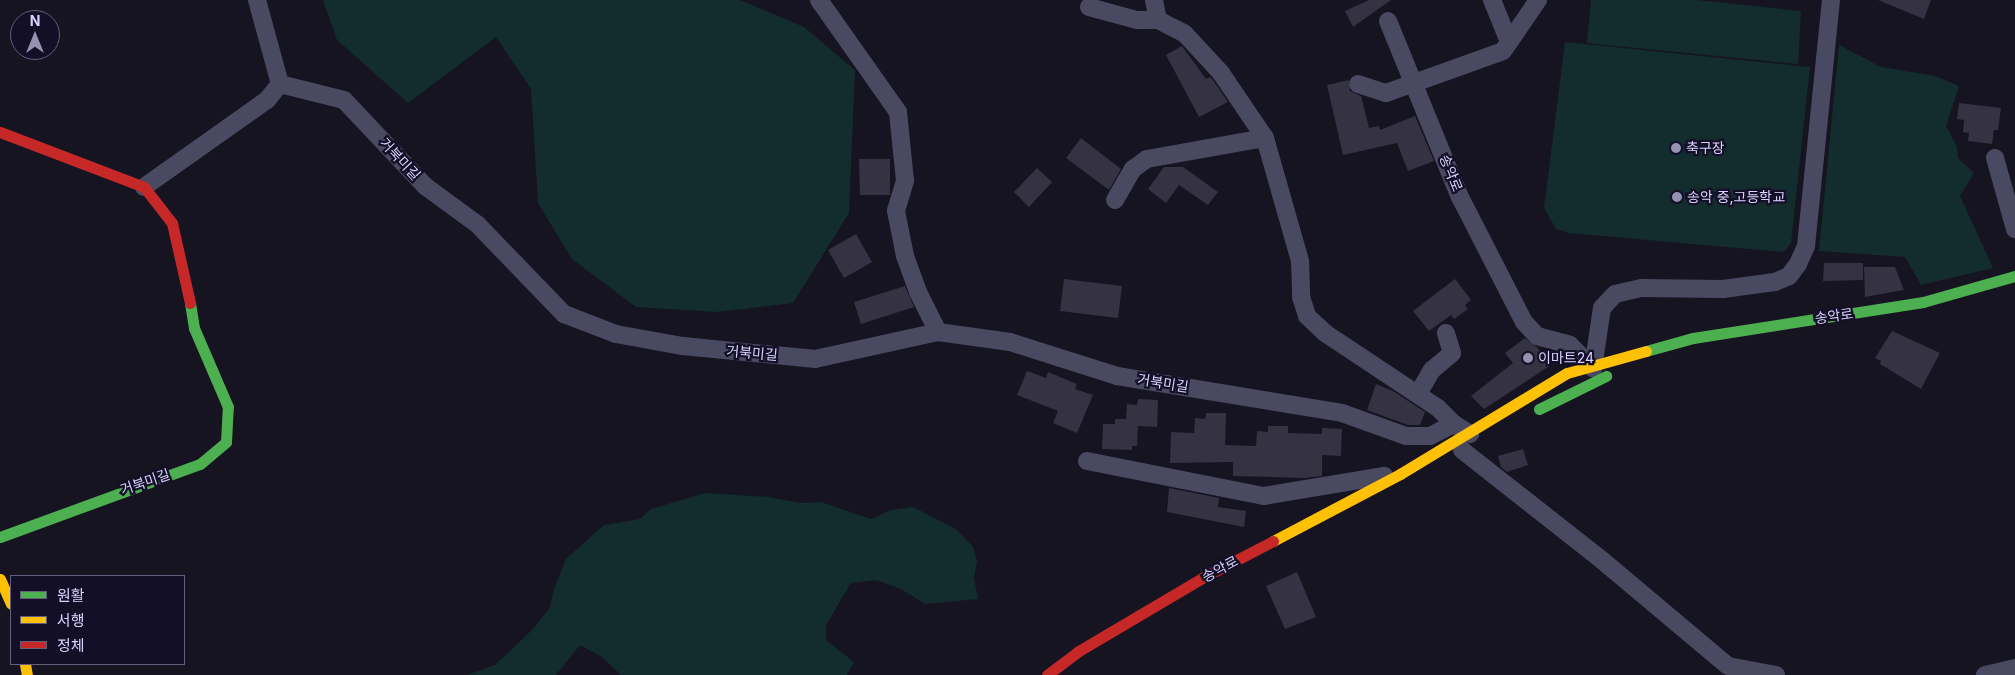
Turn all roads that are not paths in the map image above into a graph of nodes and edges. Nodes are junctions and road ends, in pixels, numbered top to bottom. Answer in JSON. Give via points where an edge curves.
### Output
{"nodes":[{"id":1,"x":257,"y":0,"type":"edge"},
{"id":2,"x":819,"y":0,"type":"edge"},
{"id":3,"x":1154,"y":0,"type":"edge"},
{"id":4,"x":1492,"y":0,"type":"edge"},
{"id":5,"x":1538,"y":0,"type":"edge"},
{"id":6,"x":1831,"y":0,"type":"edge"},
{"id":7,"x":1088,"y":7,"type":"dead end"},
{"id":8,"x":1158,"y":20,"type":"junction"},
{"id":9,"x":1388,"y":21,"type":"dead end"},
{"id":10,"x":1509,"y":42,"type":"junction"},
{"id":11,"x":280,"y":84,"type":"junction"},
{"id":12,"x":1358,"y":84,"type":"dead end"},
{"id":13,"x":1415,"y":85,"type":"junction"},
{"id":14,"x":0,"y":132,"type":"edge"},
{"id":15,"x":1265,"y":138,"type":"junction"},
{"id":16,"x":1995,"y":158,"type":"dead end"},
{"id":17,"x":144,"y":187,"type":"junction"},
{"id":18,"x":1115,"y":200,"type":"dead end"},
{"id":19,"x":2015,"y":229,"type":"edge"},
{"id":20,"x":2015,"y":276,"type":"edge"},
{"id":21,"x":2015,"y":286,"type":"edge"},
{"id":22,"x":938,"y":332,"type":"junction"},
{"id":23,"x":1446,"y":333,"type":"dead end"},
{"id":24,"x":1700,"y":350,"type":"dead end"},
{"id":25,"x":1674,"y":356,"type":"dead end"},
{"id":26,"x":1593,"y":368,"type":"junction"},
{"id":27,"x":1418,"y":394,"type":"junction"},
{"id":28,"x":1527,"y":416,"type":"dead end"},
{"id":29,"x":1454,"y":424,"type":"junction"},
{"id":30,"x":1474,"y":438,"type":"junction"},
{"id":31,"x":1462,"y":450,"type":"junction"},
{"id":32,"x":1087,"y":461,"type":"dead end"},
{"id":33,"x":1400,"y":474,"type":"junction"},
{"id":34,"x":0,"y":537,"type":"edge"},
{"id":35,"x":0,"y":580,"type":"edge"},
{"id":36,"x":10,"y":602,"type":"edge"},
{"id":37,"x":2015,"y":668,"type":"edge"},
{"id":38,"x":1047,"y":675,"type":"edge"},
{"id":39,"x":1061,"y":675,"type":"edge"},
{"id":40,"x":1776,"y":675,"type":"edge"},
{"id":41,"x":1986,"y":675,"type":"edge"}],
"edges":[{"from":1,"to":11,"type":"street"},
{"from":2,"to":22,"type":"street","via":[[898,112],[906,181],[896,211],[905,256]]},
{"from":3,"to":8,"type":"street"},
{"from":4,"to":10,"type":"street"},
{"from":5,"to":10,"type":"street"},
{"from":6,"to":26,"type":"street","via":[[1806,246],[1798,264],[1789,276],[1775,282],[1722,289],[1642,288],[1615,294],[1602,308]]},
{"from":7,"to":8,"type":"street","via":[[1137,20]]},
{"from":8,"to":15,"type":"street","via":[[1185,34],[1215,66]]},
{"from":9,"to":13,"type":"street","name":"송악로"},
{"from":10,"to":13,"type":"street","via":[[1503,51]]},
{"from":11,"to":17,"type":"street","via":[[268,100]]},
{"from":11,"to":22,"type":"street","name":"거북미길","via":[[344,100],[425,186],[478,225],[564,314],[616,334],[683,346],[815,359]]},
{"from":12,"to":13,"type":"street","via":[[1386,93]]},
{"from":13,"to":26,"type":"street","name":"송악로","via":[[1460,197],[1524,322],[1537,336],[1570,345]]},
{"from":14,"to":17,"type":"main road"},
{"from":15,"to":18,"type":"street","via":[[1147,159],[1133,169]]},
{"from":15,"to":27,"type":"street","via":[[1300,261],[1301,297],[1307,316],[1325,333]]},
{"from":16,"to":19,"type":"street"},
{"from":17,"to":34,"type":"main road","name":"거북미길","via":[[172,222],[184,265],[194,328],[228,407],[226,442],[200,464]]},
{"from":20,"to":26,"type":"main road","name":"송악로","via":[[1923,302],[1694,338]]},
{"from":21,"to":24,"type":"main road","via":[[1943,305]]},
{"from":22,"to":29,"type":"street","name":"거북미길","via":[[1010,342],[1117,376],[1342,413],[1406,436],[1430,436]]},
{"from":23,"to":27,"type":"street","via":[[1452,353],[1432,370]]},
{"from":25,"to":28,"type":"main road","via":[[1604,376]]},
{"from":26,"to":30,"type":"main road","name":"송악로","via":[[1567,373]]},
{"from":27,"to":29,"type":"street"},
{"from":29,"to":30,"type":"street"},
{"from":30,"to":31,"type":"main road"},
{"from":30,"to":33,"type":"main road","name":"송악로"},
{"from":31,"to":39,"type":"main road","via":[[1257,558]]},
{"from":31,"to":40,"type":"street","via":[[1604,561],[1686,634],[1728,666]]},
{"from":32,"to":33,"type":"street","name":"송악로","via":[[1264,496]]},
{"from":33,"to":38,"type":"main road","name":"송악로","via":[[1202,578],[1078,652]]},
{"from":35,"to":36,"type":"main road"},
{"from":37,"to":41,"type":"street"}]}
